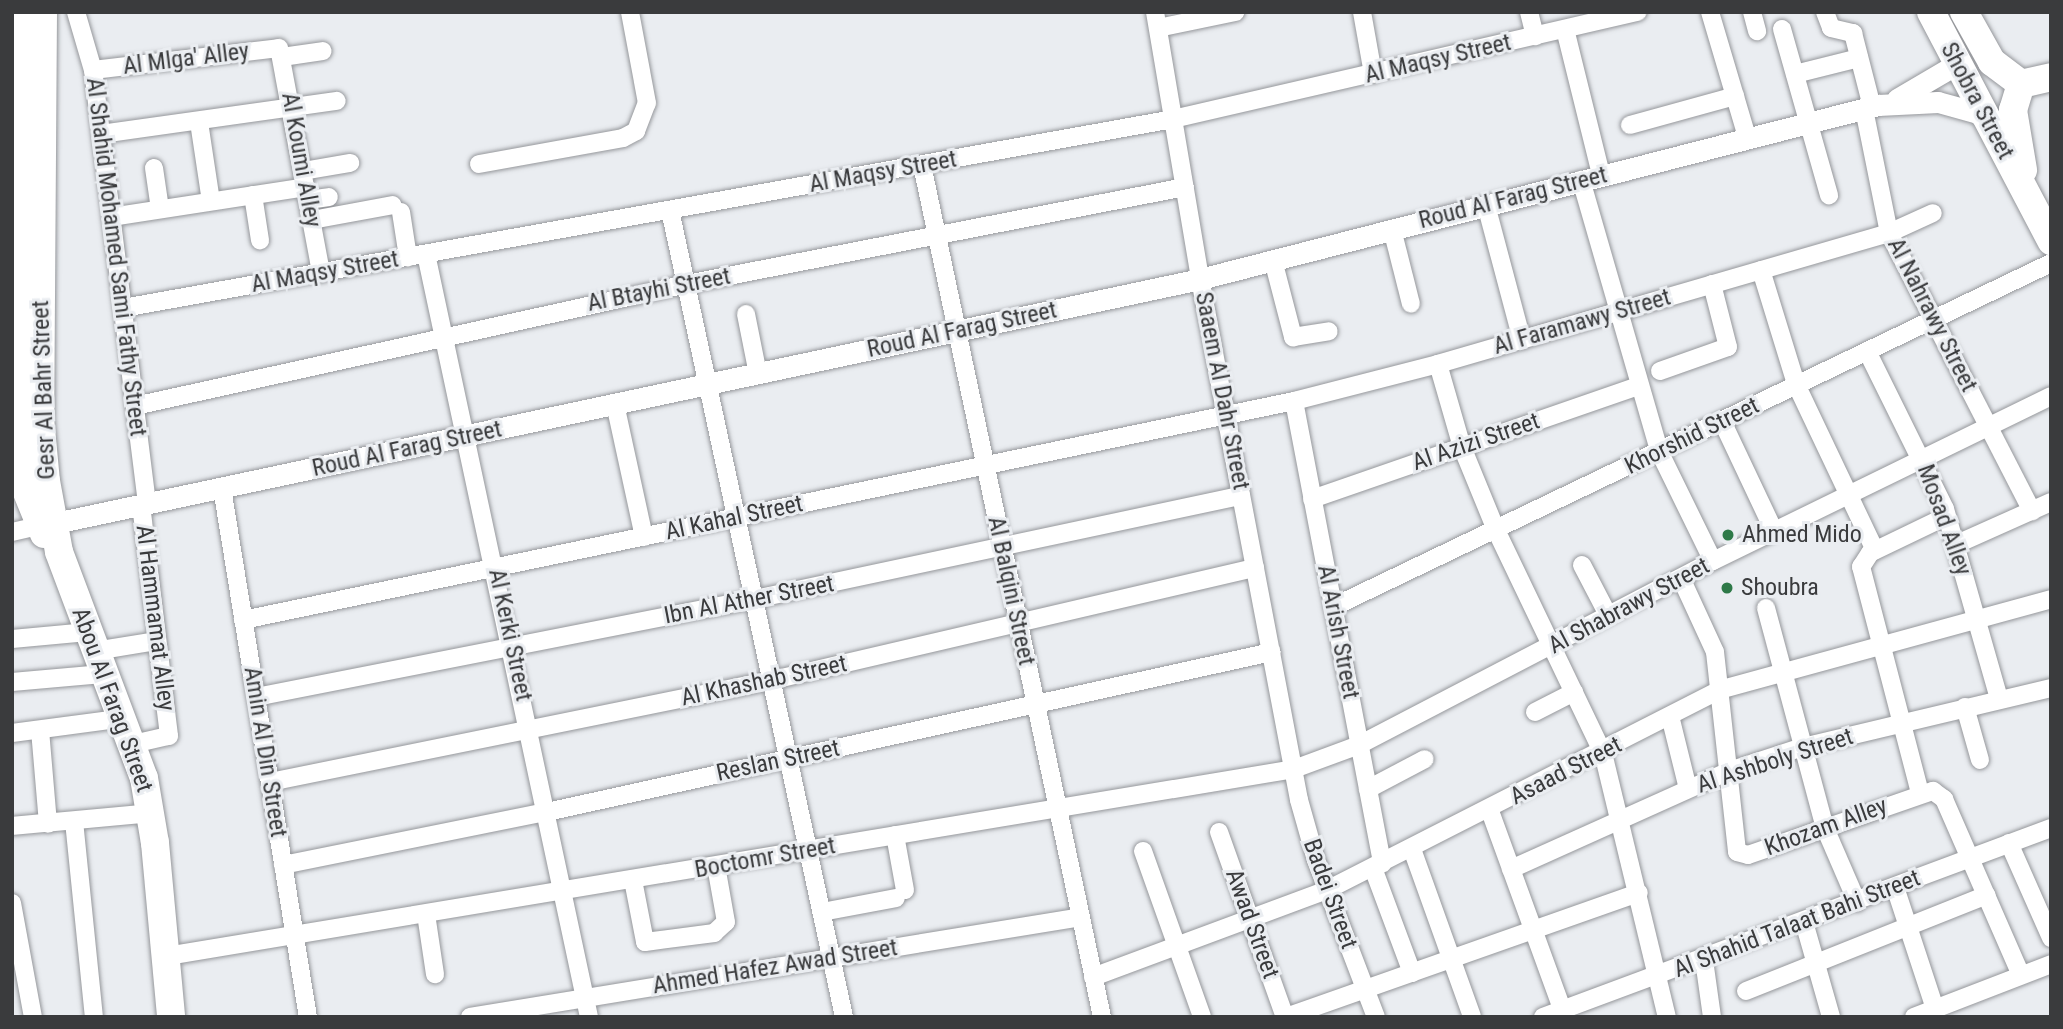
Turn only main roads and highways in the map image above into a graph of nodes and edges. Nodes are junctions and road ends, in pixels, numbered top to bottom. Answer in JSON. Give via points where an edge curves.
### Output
{"nodes":[{"id":1,"x":21,"y":12,"type":"edge"},
{"id":2,"x":43,"y":12,"type":"edge"},
{"id":3,"x":1931,"y":12,"type":"edge"},
{"id":4,"x":1965,"y":12,"type":"edge"},
{"id":5,"x":17,"y":47,"type":"edge"},
{"id":6,"x":2051,"y":77,"type":"edge"},
{"id":7,"x":2021,"y":84,"type":"junction"},
{"id":8,"x":2025,"y":190,"type":"junction"},
{"id":9,"x":2049,"y":233,"type":"edge"},
{"id":10,"x":35,"y":527,"type":"edge"},
{"id":11,"x":59,"y":552,"type":"joint"},
{"id":12,"x":171,"y":1017,"type":"edge"}],
"edges":[{"from":1,"to":5,"type":"main road","name":"Gesr Al Bahr Street"},
{"from":2,"to":10,"type":"main road","name":"Gesr Al Bahr Street"},
{"from":3,"to":8,"type":"main road","name":"Shobra Street"},
{"from":4,"to":7,"type":"main road","name":"Shobra Street","via":[[1992,62]]},
{"from":5,"to":10,"type":"main road","name":"Gesr Al Bahr Street","via":[[15,423]]},
{"from":6,"to":7,"type":"main road"},
{"from":7,"to":8,"type":"main road","name":"Shobra Street","via":[[2013,110]]},
{"from":8,"to":9,"type":"main road","name":"Shobra Street"},
{"from":10,"to":11,"type":"main road","name":"Gesr Al Bahr Street"},
{"from":11,"to":12,"type":"main road","name":"Abou Al Farag Street","via":[[128,731],[151,814]]}]}
